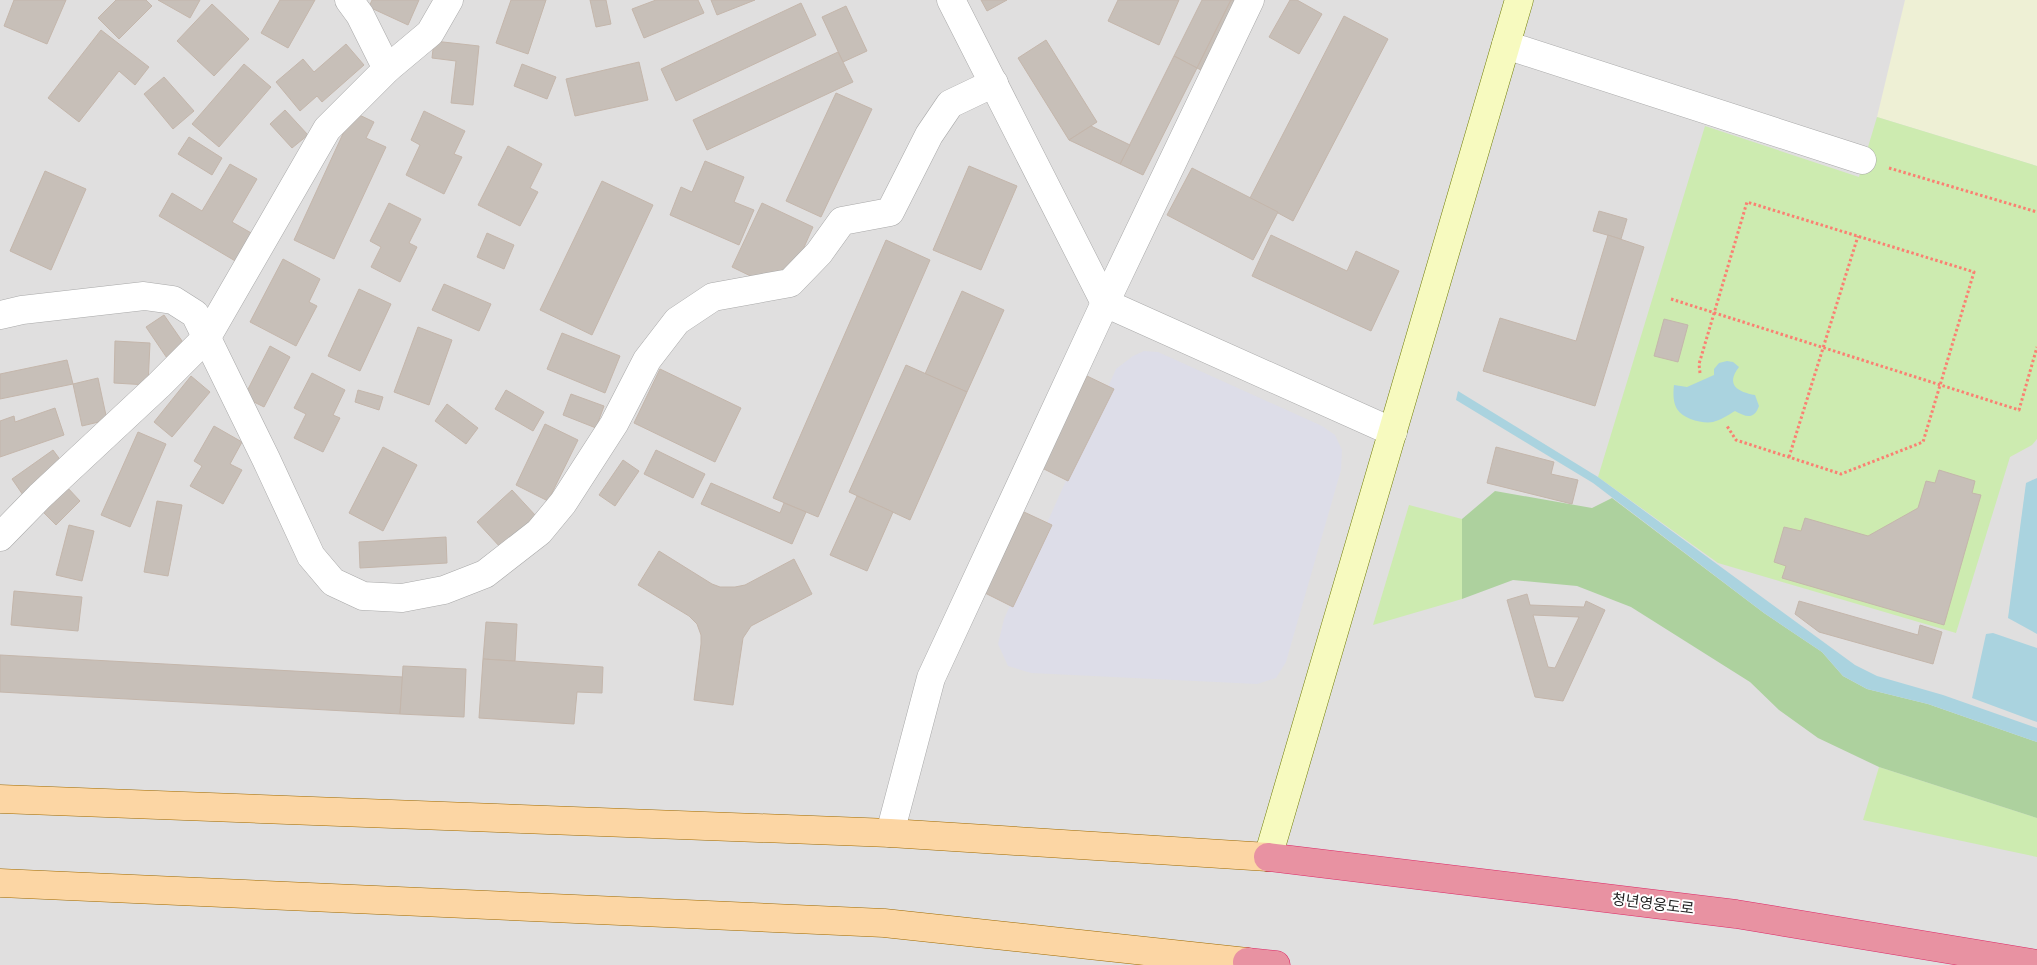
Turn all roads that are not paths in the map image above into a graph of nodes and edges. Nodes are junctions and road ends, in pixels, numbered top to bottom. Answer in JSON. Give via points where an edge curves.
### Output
{"nodes":[{"id":1,"x":349,"y":0,"type":"edge"},
{"id":2,"x":449,"y":0,"type":"edge"},
{"id":3,"x":951,"y":0,"type":"edge"},
{"id":4,"x":1250,"y":0,"type":"edge"},
{"id":5,"x":1519,"y":0,"type":"edge"},
{"id":6,"x":1506,"y":45,"type":"junction"},
{"id":7,"x":387,"y":69,"type":"junction"},
{"id":8,"x":994,"y":82,"type":"junction"},
{"id":9,"x":1862,"y":160,"type":"road end"},
{"id":10,"x":1106,"y":303,"type":"junction"},
{"id":11,"x":0,"y":316,"type":"edge"},
{"id":12,"x":207,"y":337,"type":"junction"},
{"id":13,"x":1393,"y":432,"type":"junction"},
{"id":14,"x":0,"y":537,"type":"edge"},
{"id":15,"x":0,"y":799,"type":"edge"},
{"id":16,"x":890,"y":833,"type":"junction"},
{"id":17,"x":1268,"y":857,"type":"junction"},
{"id":18,"x":0,"y":883,"type":"edge"},
{"id":19,"x":1247,"y":962,"type":"joint"},
{"id":20,"x":2037,"y":964,"type":"edge"},
{"id":21,"x":1276,"y":965,"type":"edge"}],
"edges":[{"from":1,"to":7,"type":"street"},
{"from":2,"to":7,"type":"street","via":[[430,33]]},
{"from":3,"to":8,"type":"street"},
{"from":4,"to":10,"type":"street"},
{"from":5,"to":6,"type":"street"},
{"from":6,"to":9,"type":"street"},
{"from":6,"to":13,"type":"street"},
{"from":7,"to":12,"type":"street","via":[[326,129]]},
{"from":8,"to":10,"type":"street"},
{"from":8,"to":12,"type":"street","via":[[950,104],[929,135],[890,212],[842,221],[819,253],[790,283],[713,297],[677,321],[647,360],[614,424],[564,503],[539,532],[484,574],[444,590],[402,598],[363,596],[333,582],[311,556]]},
{"from":10,"to":13,"type":"street"},
{"from":10,"to":16,"type":"street","via":[[931,678]]},
{"from":11,"to":12,"type":"street","via":[[22,310],[144,296],[173,300],[195,314]]},
{"from":12,"to":14,"type":"street"},
{"from":13,"to":17,"type":"street"},
{"from":15,"to":16,"type":"main road"},
{"from":16,"to":17,"type":"main road"},
{"from":17,"to":20,"type":"highway","name":"청년영웅도로","via":[[1736,914]]},
{"from":18,"to":19,"type":"main road","via":[[884,923]]},
{"from":19,"to":21,"type":"highway"}]}
